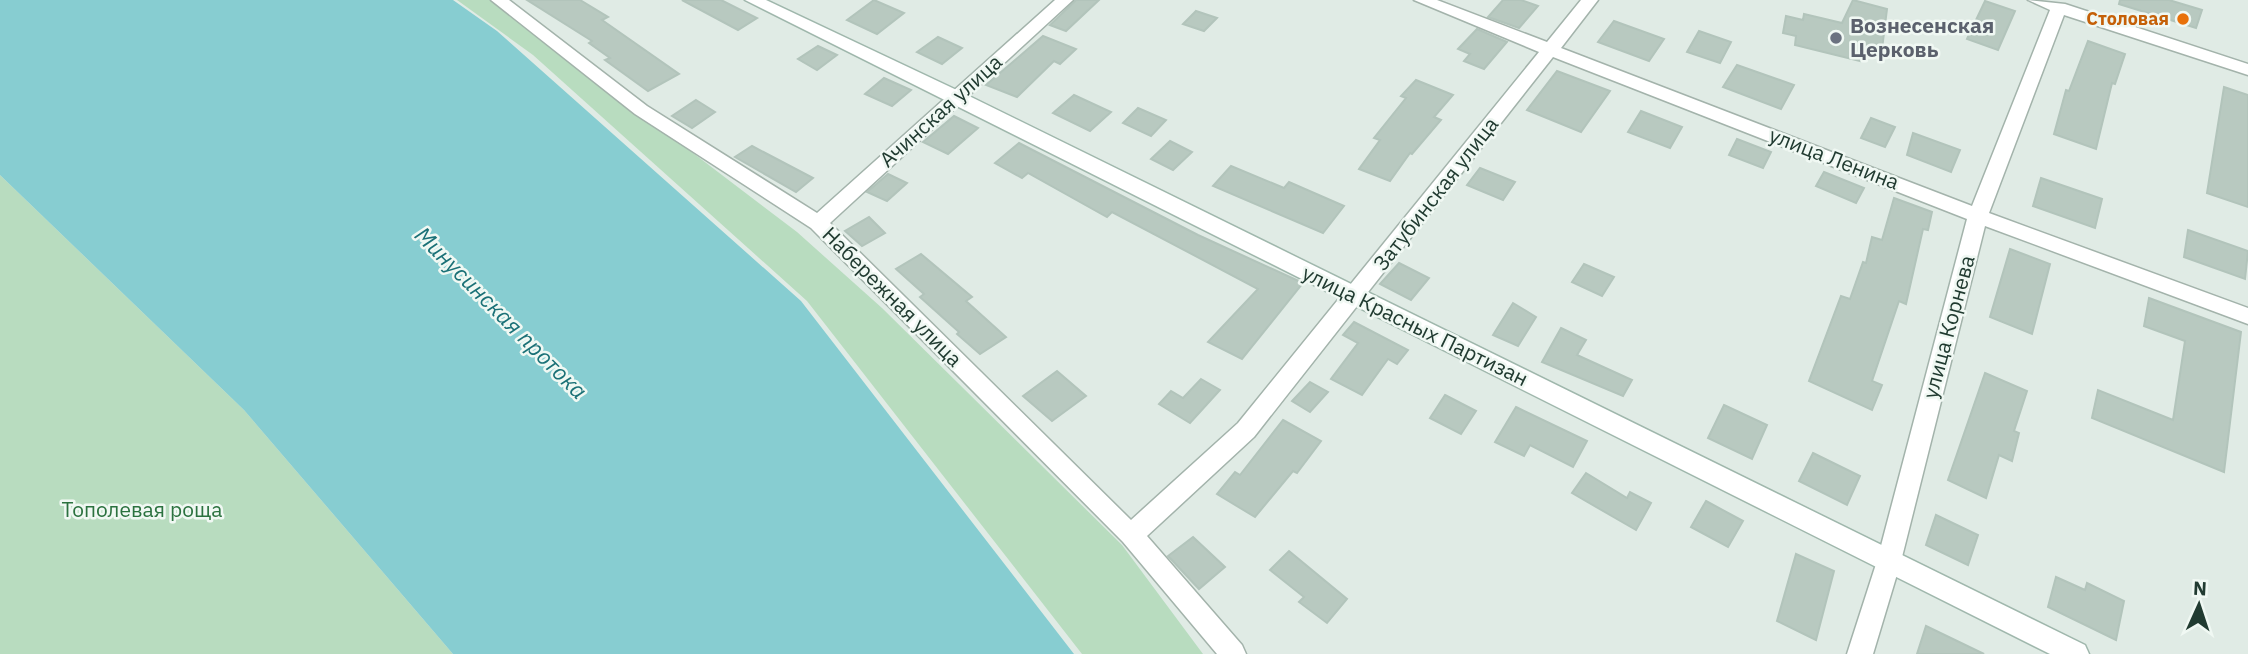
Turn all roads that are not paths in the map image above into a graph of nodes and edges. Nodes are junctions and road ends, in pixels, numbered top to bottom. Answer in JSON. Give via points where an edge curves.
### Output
{"nodes":[{"id":1,"x":499,"y":0,"type":"edge"},
{"id":2,"x":753,"y":0,"type":"edge"},
{"id":3,"x":1065,"y":0,"type":"edge"},
{"id":4,"x":1422,"y":0,"type":"edge"},
{"id":5,"x":1590,"y":0,"type":"edge"},
{"id":6,"x":2036,"y":0,"type":"edge"},
{"id":7,"x":2059,"y":7,"type":"junction"},
{"id":8,"x":1551,"y":49,"type":"junction"},
{"id":9,"x":2248,"y":70,"type":"edge"},
{"id":10,"x":957,"y":97,"type":"junction"},
{"id":11,"x":1978,"y":216,"type":"junction"},
{"id":12,"x":818,"y":223,"type":"junction"},
{"id":13,"x":1355,"y":296,"type":"junction"},
{"id":14,"x":2248,"y":316,"type":"edge"},
{"id":15,"x":1131,"y":535,"type":"junction"},
{"id":16,"x":1889,"y":561,"type":"junction"},
{"id":17,"x":1233,"y":654,"type":"edge"},
{"id":18,"x":1860,"y":654,"type":"edge"},
{"id":19,"x":2076,"y":654,"type":"edge"}],
"edges":[{"from":1,"to":12,"type":"street","name":"Набережная улица","via":[[641,110]]},
{"from":2,"to":10,"type":"street","name":"улица Красных Партизан"},
{"from":3,"to":10,"type":"street","name":"Ачинская улица"},
{"from":4,"to":8,"type":"street","name":"улица Ленина"},
{"from":5,"to":8,"type":"street","name":"Затубинская улица"},
{"from":6,"to":7,"type":"street"},
{"from":7,"to":9,"type":"street"},
{"from":7,"to":11,"type":"street","name":"улица Корнева"},
{"from":8,"to":11,"type":"street","name":"улица Ленина"},
{"from":8,"to":13,"type":"street","name":"Затубинская улица"},
{"from":10,"to":12,"type":"street","name":"Ачинская улица"},
{"from":10,"to":13,"type":"street","name":"улица Красных Партизан"},
{"from":11,"to":14,"type":"street","name":"улица Ленина"},
{"from":11,"to":16,"type":"street","name":"улица Корнева"},
{"from":12,"to":15,"type":"street","name":"Набережная улица"},
{"from":13,"to":15,"type":"street","name":"Затубинская улица","via":[[1246,430]]},
{"from":13,"to":16,"type":"street","name":"улица Красных Партизан"},
{"from":15,"to":17,"type":"street","name":"Набережная улица"},
{"from":16,"to":18,"type":"street","name":"улица Корнева"},
{"from":16,"to":19,"type":"street","name":"улица Красных Партизан"}]}
